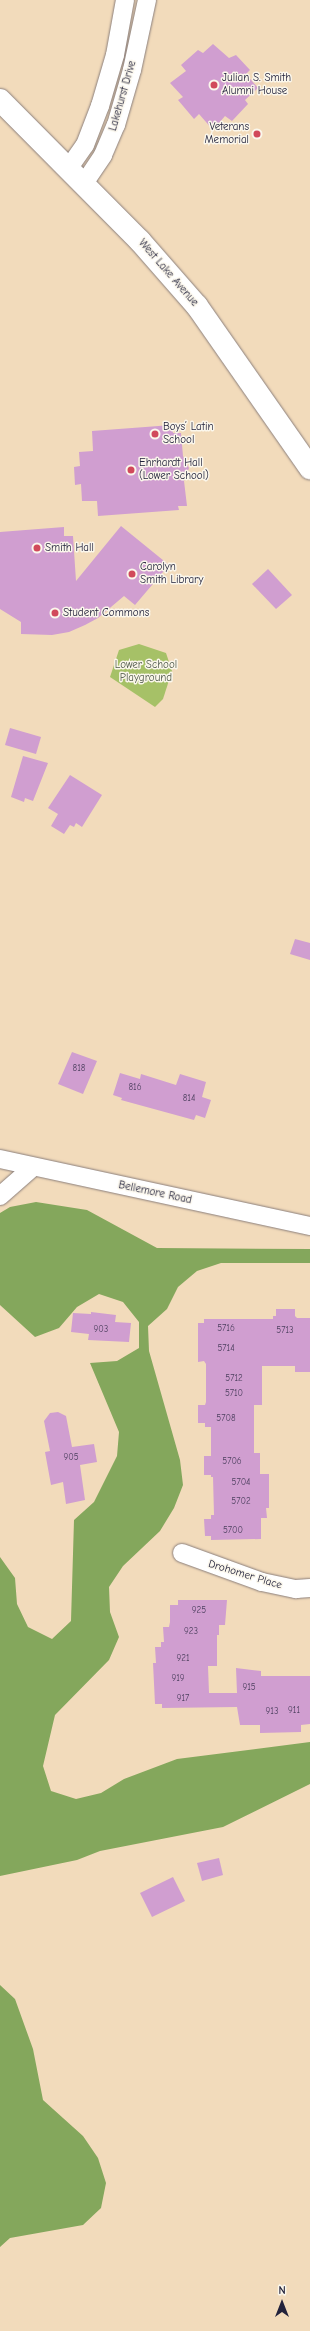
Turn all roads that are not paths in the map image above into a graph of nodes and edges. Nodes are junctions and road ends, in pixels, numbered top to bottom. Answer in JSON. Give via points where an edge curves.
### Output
{"nodes":[{"id":1,"x":124,"y":0,"type":"edge"},
{"id":2,"x":147,"y":0,"type":"edge"},
{"id":3,"x":0,"y":100,"type":"edge"},
{"id":4,"x":68,"y":169,"type":"junction"},
{"id":5,"x":84,"y":185,"type":"junction"},
{"id":6,"x":310,"y":468,"type":"edge"},
{"id":7,"x":0,"y":1159,"type":"edge"},
{"id":8,"x":33,"y":1167,"type":"junction"},
{"id":9,"x":0,"y":1196,"type":"edge"},
{"id":10,"x":310,"y":1226,"type":"edge"},
{"id":11,"x":182,"y":1553,"type":"dead end"},
{"id":12,"x":310,"y":1588,"type":"edge"}],
"edges":[{"from":1,"to":4,"type":"street","name":"Lakehurst Drive","via":[[115,55],[100,106],[85,145]]},
{"from":2,"to":5,"type":"street","name":"Lakehurst Drive","via":[[132,70],[116,125],[103,155]]},
{"from":3,"to":4,"type":"street","name":"West Lake Avenue"},
{"from":4,"to":5,"type":"street","name":"West Lake Avenue"},
{"from":5,"to":6,"type":"street","name":"West Lake Avenue","via":[[140,241],[197,306]]},
{"from":7,"to":8,"type":"street","name":"Bellemore Road"},
{"from":8,"to":9,"type":"street"},
{"from":8,"to":10,"type":"street","name":"Bellemore Road"},
{"from":11,"to":12,"type":"street","name":"Drohomer Place","via":[[262,1582],[296,1589]]}]}
